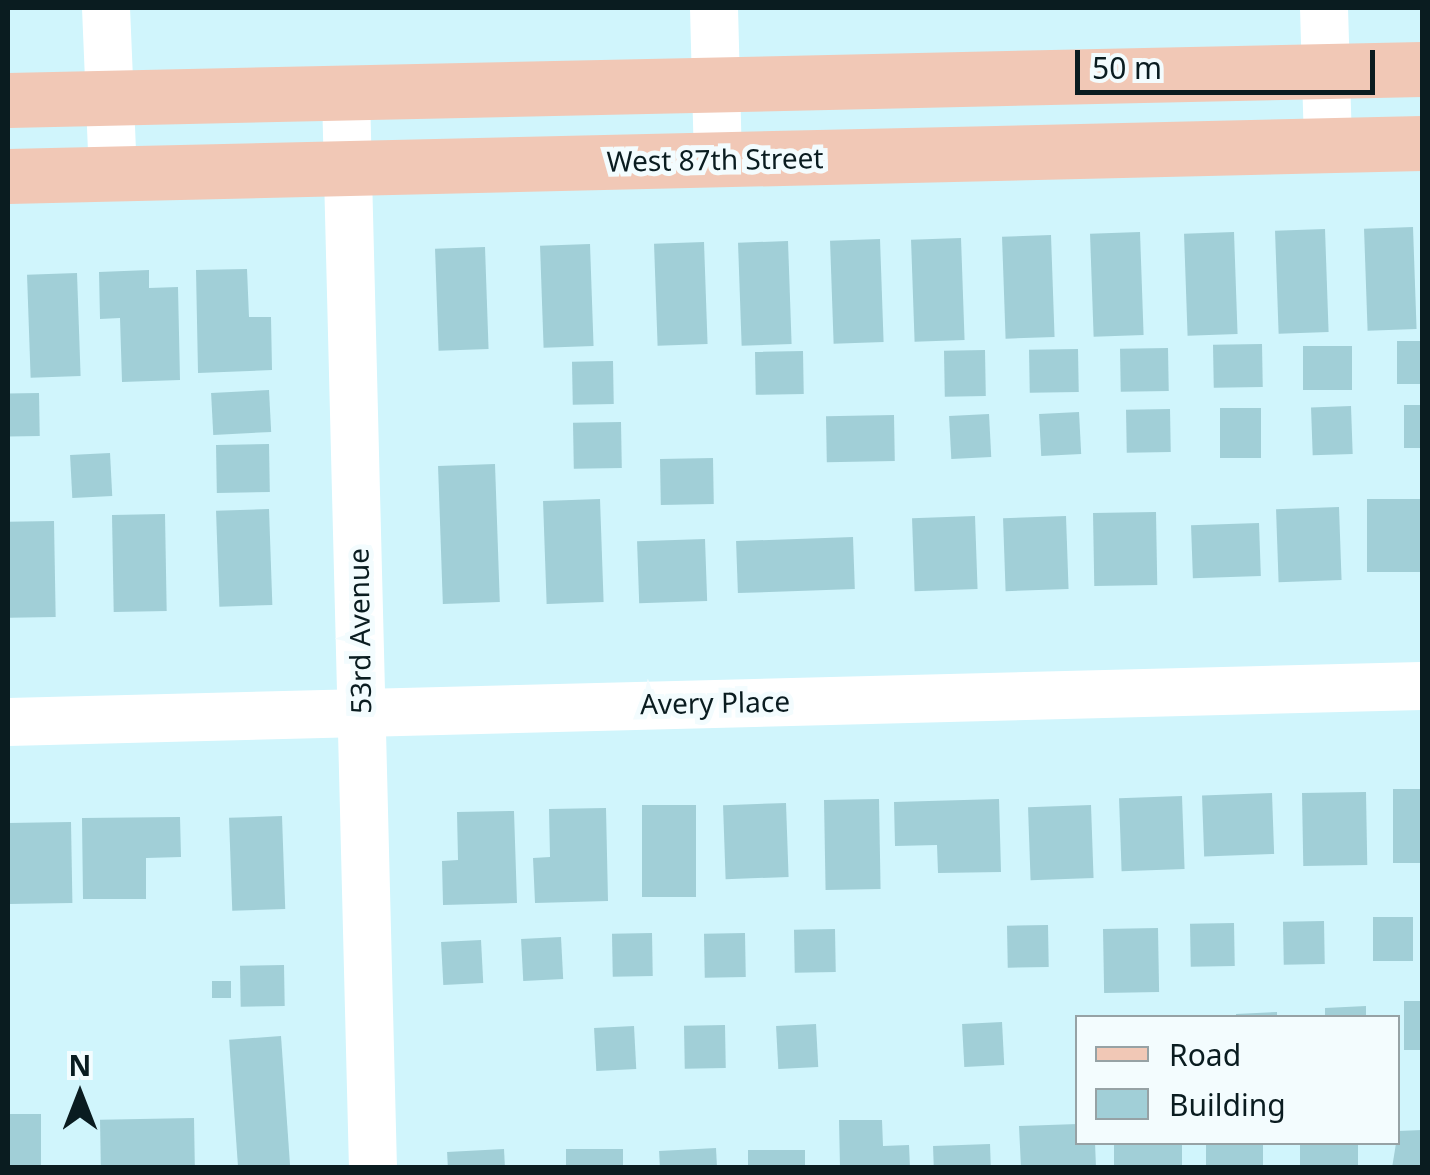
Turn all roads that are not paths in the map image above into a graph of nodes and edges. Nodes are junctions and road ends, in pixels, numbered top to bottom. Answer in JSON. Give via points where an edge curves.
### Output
{"nodes":[{"id":1,"x":106,"y":8,"type":"edge"},
{"id":2,"x":714,"y":8,"type":"edge"},
{"id":3,"x":1324,"y":8,"type":"edge"},
{"id":4,"x":1422,"y":69,"type":"edge"},
{"id":5,"x":1326,"y":72,"type":"junction"},
{"id":6,"x":716,"y":84,"type":"junction"},
{"id":7,"x":346,"y":95,"type":"junction"},
{"id":8,"x":109,"y":98,"type":"junction"},
{"id":9,"x":8,"y":100,"type":"edge"},
{"id":10,"x":1422,"y":143,"type":"edge"},
{"id":11,"x":1328,"y":145,"type":"junction"},
{"id":12,"x":718,"y":159,"type":"junction"},
{"id":13,"x":348,"y":168,"type":"junction"},
{"id":14,"x":113,"y":173,"type":"junction"},
{"id":15,"x":8,"y":176,"type":"edge"},
{"id":16,"x":1422,"y":686,"type":"edge"},
{"id":17,"x":362,"y":715,"type":"junction"},
{"id":18,"x":8,"y":722,"type":"edge"},
{"id":19,"x":373,"y":1168,"type":"edge"}],
"edges":[{"from":1,"to":8,"type":"street"},
{"from":2,"to":6,"type":"street"},
{"from":3,"to":5,"type":"street"},
{"from":4,"to":5,"type":"main road"},
{"from":5,"to":6,"type":"main road"},
{"from":5,"to":11,"type":"street"},
{"from":6,"to":7,"type":"main road"},
{"from":6,"to":12,"type":"street"},
{"from":7,"to":8,"type":"main road"},
{"from":7,"to":13,"type":"street","name":"53rd Avenue"},
{"from":8,"to":9,"type":"main road"},
{"from":8,"to":14,"type":"street"},
{"from":10,"to":11,"type":"main road","name":"West 87th Street"},
{"from":11,"to":12,"type":"main road","name":"West 87th Street"},
{"from":12,"to":13,"type":"main road","name":"West 87th Street"},
{"from":13,"to":14,"type":"main road","name":"West 87th Street"},
{"from":13,"to":17,"type":"street","name":"53rd Avenue"},
{"from":14,"to":15,"type":"main road","name":"West 87th Street"},
{"from":16,"to":17,"type":"street","name":"Avery Place","via":[[418,708]]},
{"from":17,"to":18,"type":"street","name":"Avery Place"},
{"from":17,"to":19,"type":"street","name":"53rd Avenue"}]}
